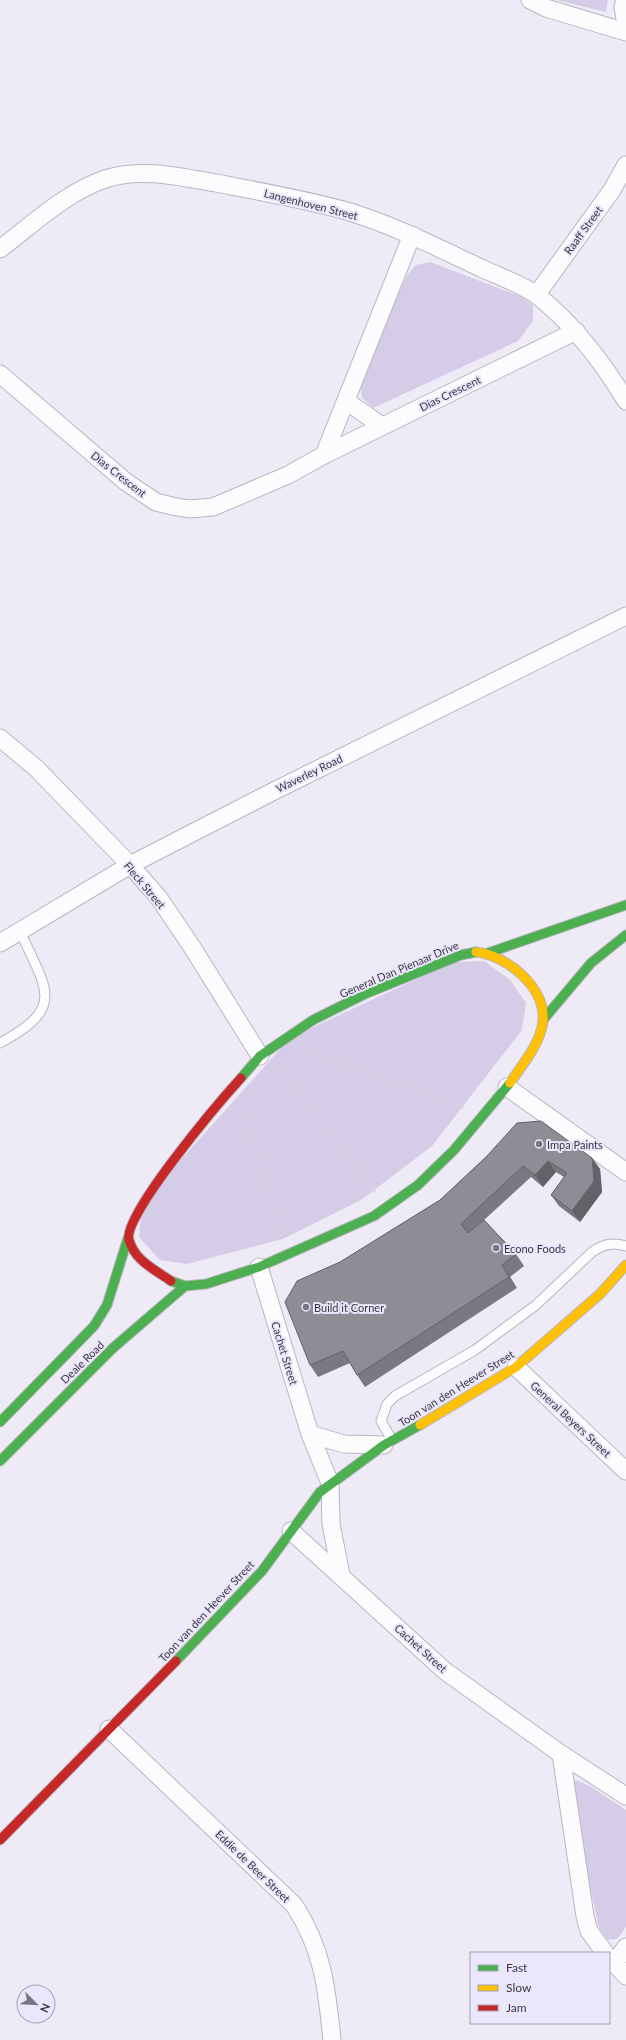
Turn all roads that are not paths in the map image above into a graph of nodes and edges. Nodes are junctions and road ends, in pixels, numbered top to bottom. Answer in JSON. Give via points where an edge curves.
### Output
{"nodes":[{"id":1,"x":530,"y":0,"type":"edge"},
{"id":2,"x":625,"y":0,"type":"edge"},
{"id":3,"x":626,"y":24,"type":"edge"},
{"id":4,"x":626,"y":32,"type":"edge"},
{"id":5,"x":626,"y":165,"type":"edge"},
{"id":6,"x":412,"y":235,"type":"junction"},
{"id":7,"x":0,"y":249,"type":"edge"},
{"id":8,"x":537,"y":294,"type":"junction"},
{"id":9,"x":576,"y":331,"type":"junction"},
{"id":10,"x":0,"y":374,"type":"edge"},
{"id":11,"x":346,"y":401,"type":"junction"},
{"id":12,"x":626,"y":401,"type":"edge"},
{"id":13,"x":382,"y":426,"type":"junction"},
{"id":14,"x":324,"y":455,"type":"junction"},
{"id":15,"x":626,"y":616,"type":"edge"},
{"id":16,"x":0,"y":738,"type":"edge"},
{"id":17,"x":130,"y":865,"type":"junction"},
{"id":18,"x":626,"y":905,"type":"edge"},
{"id":19,"x":20,"y":931,"type":"junction"},
{"id":20,"x":626,"y":935,"type":"edge"},
{"id":21,"x":0,"y":943,"type":"edge"},
{"id":22,"x":488,"y":953,"type":"junction"},
{"id":23,"x":543,"y":1020,"type":"junction"},
{"id":24,"x":0,"y":1043,"type":"edge"},
{"id":25,"x":265,"y":1053,"type":"junction"},
{"id":26,"x":507,"y":1087,"type":"junction"},
{"id":27,"x":626,"y":1172,"type":"edge"},
{"id":28,"x":128,"y":1238,"type":"junction"},
{"id":29,"x":626,"y":1246,"type":"edge"},
{"id":30,"x":626,"y":1265,"type":"edge"},
{"id":31,"x":259,"y":1267,"type":"junction"},
{"id":32,"x":185,"y":1286,"type":"junction"},
{"id":33,"x":516,"y":1367,"type":"junction"},
{"id":34,"x":0,"y":1422,"type":"edge"},
{"id":35,"x":310,"y":1434,"type":"junction"},
{"id":36,"x":388,"y":1443,"type":"junction"},
{"id":37,"x":0,"y":1461,"type":"edge"},
{"id":38,"x":626,"y":1471,"type":"edge"},
{"id":39,"x":330,"y":1483,"type":"junction"},
{"id":40,"x":291,"y":1531,"type":"junction"},
{"id":41,"x":341,"y":1575,"type":"junction"},
{"id":42,"x":109,"y":1728,"type":"junction"},
{"id":43,"x":561,"y":1754,"type":"junction"},
{"id":44,"x":626,"y":1796,"type":"edge"},
{"id":45,"x":0,"y":1840,"type":"edge"},
{"id":46,"x":626,"y":1947,"type":"edge"},
{"id":47,"x":605,"y":1952,"type":"edge"},
{"id":48,"x":610,"y":1958,"type":"edge"},
{"id":49,"x":626,"y":1976,"type":"edge"},
{"id":50,"x":331,"y":2032,"type":"edge"},
{"id":51,"x":321,"y":2040,"type":"edge"}],
"edges":[{"from":1,"to":4,"type":"street","via":[[546,8]]},
{"from":2,"to":3,"type":"street","via":[[623,7]]},
{"from":5,"to":8,"type":"street","name":"Raaff Street","via":[[612,190]]},
{"from":6,"to":7,"type":"street","name":"Langenhoven Street","via":[[344,210],[251,189],[151,174],[106,179],[66,198]]},
{"from":6,"to":8,"type":"street","name":"Langenhoven Street"},
{"from":6,"to":11,"type":"street"},
{"from":8,"to":9,"type":"street","name":"Langenhoven Street"},
{"from":9,"to":12,"type":"street","name":"Langenhoven Street","via":[[610,374]]},
{"from":9,"to":13,"type":"street","name":"Dias Crescent"},
{"from":10,"to":14,"type":"street","name":"Dias Crescent","via":[[126,482],[156,502],[189,509],[213,507],[288,475]]},
{"from":11,"to":13,"type":"street"},
{"from":11,"to":14,"type":"street"},
{"from":13,"to":14,"type":"street","name":"Dias Crescent"},
{"from":15,"to":17,"type":"street","name":"Waverley Road"},
{"from":16,"to":17,"type":"street","name":"Fleck Street","via":[[36,768]]},
{"from":17,"to":19,"type":"street","name":"Waverley Road"},
{"from":17,"to":25,"type":"street","name":"Fleck Street","via":[[159,898]]},
{"from":18,"to":22,"type":"street","name":"General Dan Pienaar Drive"},
{"from":19,"to":21,"type":"street","name":"Waverley Road"},
{"from":19,"to":24,"type":"lane","via":[[44,983],[46,999],[42,1012],[34,1022]]},
{"from":20,"to":23,"type":"street","via":[[592,961]]},
{"from":22,"to":23,"type":"street","via":[[522,973],[539,998]]},
{"from":22,"to":25,"type":"street","name":"General Dan Pienaar Drive","via":[[461,955],[365,994],[313,1020]]},
{"from":23,"to":26,"type":"street","via":[[530,1053]]},
{"from":25,"to":28,"type":"street","name":"Deale Road","via":[[234,1085],[153,1186],[134,1220]]},
{"from":26,"to":27,"type":"street"},
{"from":26,"to":31,"type":"street","via":[[454,1150],[418,1184],[387,1207],[374,1216]]},
{"from":28,"to":32,"type":"street","via":[[135,1256],[172,1282]]},
{"from":28,"to":34,"type":"street","name":"Deale Road","via":[[107,1305],[94,1326]]},
{"from":29,"to":36,"type":"lane","via":[[611,1243],[602,1245],[536,1305],[475,1350],[396,1396],[382,1413],[381,1422]]},
{"from":30,"to":33,"type":"street","name":"Toon van den Heever Street","via":[[600,1294]]},
{"from":31,"to":32,"type":"street","via":[[206,1284]]},
{"from":31,"to":35,"type":"street","name":"Cachet Street"},
{"from":32,"to":37,"type":"street","name":"Deale Road","via":[[158,1307],[95,1365]]},
{"from":33,"to":36,"type":"street","name":"Toon van den Heever Street"},
{"from":33,"to":38,"type":"street","name":"General Beyers Street"},
{"from":35,"to":36,"type":"street","via":[[344,1444]]},
{"from":35,"to":39,"type":"street","name":"Cachet Street"},
{"from":36,"to":39,"type":"street","name":"Toon van den Heever Street"},
{"from":39,"to":40,"type":"street","name":"Toon van den Heever Street","via":[[320,1492]]},
{"from":39,"to":41,"type":"street","via":[[331,1524]]},
{"from":40,"to":41,"type":"street","name":"Cachet Street"},
{"from":40,"to":42,"type":"street","name":"Toon van den Heever Street","via":[[262,1571],[237,1599]]},
{"from":41,"to":43,"type":"street","name":"Cachet Street","via":[[445,1671]]},
{"from":42,"to":45,"type":"street","name":"Toon van den Heever Street"},
{"from":42,"to":50,"type":"street","name":"Eddie de Beer Street","via":[[294,1905],[316,1947],[324,1978]]},
{"from":43,"to":44,"type":"street","name":"Cachet Street"},
{"from":43,"to":47,"type":"street","via":[[584,1916],[589,1931]]},
{"from":46,"to":48,"type":"street"},
{"from":48,"to":49,"type":"street"},
{"from":50,"to":51,"type":"street"}]}
